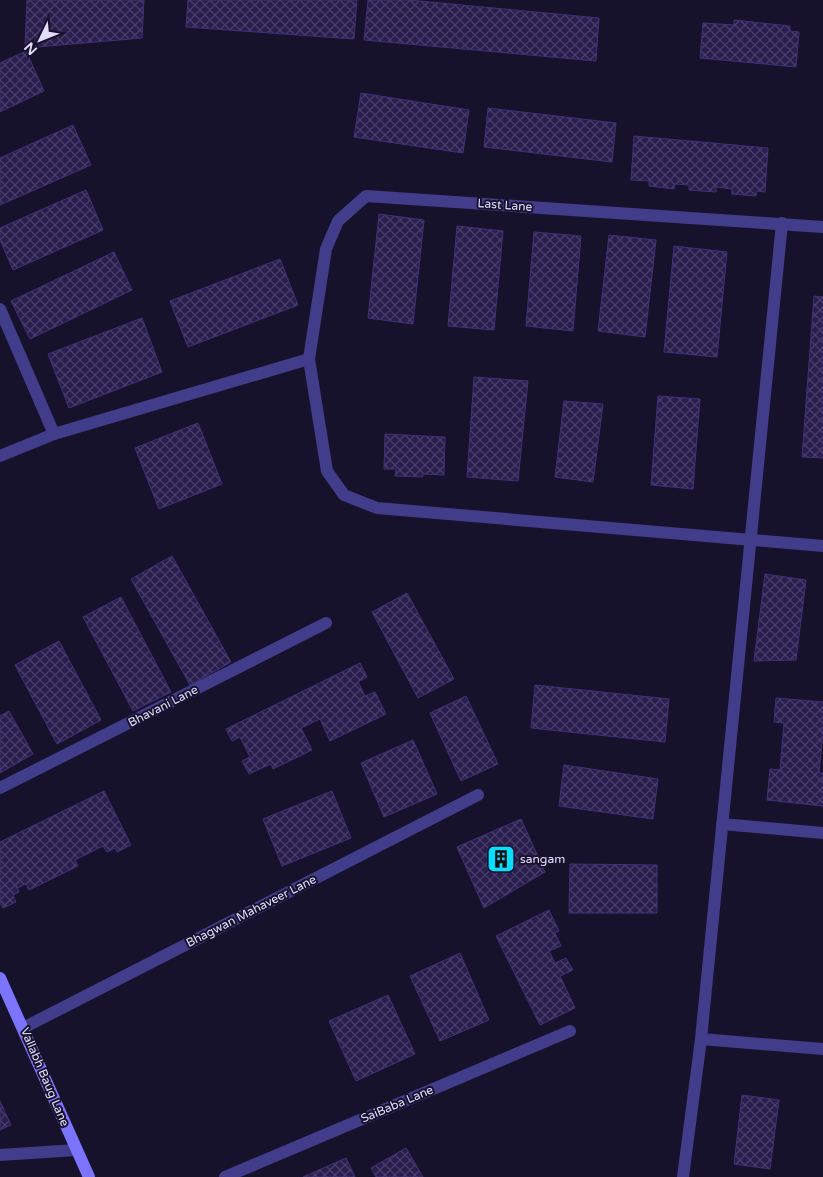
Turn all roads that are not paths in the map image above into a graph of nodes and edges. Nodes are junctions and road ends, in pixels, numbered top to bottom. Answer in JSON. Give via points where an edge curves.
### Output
{"nodes":[{"id":1,"x":782,"y":223,"type":"junction"},
{"id":2,"x":823,"y":227,"type":"edge"},
{"id":3,"x":0,"y":309,"type":"edge"},
{"id":4,"x":309,"y":359,"type":"junction"},
{"id":5,"x":54,"y":434,"type":"junction"},
{"id":6,"x":0,"y":456,"type":"edge"},
{"id":7,"x":751,"y":539,"type":"junction"},
{"id":8,"x":823,"y":546,"type":"edge"},
{"id":9,"x":326,"y":623,"type":"dead end"},
{"id":10,"x":0,"y":788,"type":"edge"},
{"id":11,"x":478,"y":794,"type":"dead end"},
{"id":12,"x":722,"y":824,"type":"junction"},
{"id":13,"x":823,"y":832,"type":"edge"},
{"id":14,"x":0,"y":978,"type":"edge"},
{"id":15,"x":23,"y":1028,"type":"junction"},
{"id":16,"x":570,"y":1031,"type":"dead end"},
{"id":17,"x":701,"y":1039,"type":"junction"},
{"id":18,"x":823,"y":1049,"type":"edge"},
{"id":19,"x":76,"y":1150,"type":"junction"},
{"id":20,"x":0,"y":1155,"type":"edge"},
{"id":21,"x":89,"y":1177,"type":"edge"},
{"id":22,"x":225,"y":1177,"type":"edge"},
{"id":23,"x":684,"y":1177,"type":"edge"}],
"edges":[{"from":1,"to":2,"type":"street","name":"Last Lane"},
{"from":1,"to":4,"type":"street","name":"Last Lane","via":[[366,196],[338,220],[326,249]]},
{"from":1,"to":7,"type":"street"},
{"from":3,"to":5,"type":"street"},
{"from":4,"to":5,"type":"street"},
{"from":4,"to":7,"type":"street","name":"Last Lane","via":[[327,471],[344,495],[376,508]]},
{"from":5,"to":6,"type":"street"},
{"from":7,"to":8,"type":"street","name":"Last Lane"},
{"from":7,"to":12,"type":"street"},
{"from":9,"to":10,"type":"street","name":"Bhavani Lane"},
{"from":11,"to":15,"type":"street","name":"Bhagwan Mahaveer Lane"},
{"from":12,"to":13,"type":"street"},
{"from":12,"to":17,"type":"street"},
{"from":14,"to":15,"type":"street","name":"Vallabh Baug Lane"},
{"from":15,"to":19,"type":"street","name":"Vallabh Baug Lane"},
{"from":16,"to":22,"type":"street","name":"SaiBaba Lane"},
{"from":17,"to":18,"type":"street"},
{"from":17,"to":23,"type":"street"},
{"from":19,"to":20,"type":"street"},
{"from":19,"to":21,"type":"street","name":"Vallabh Baug Lane"}]}
